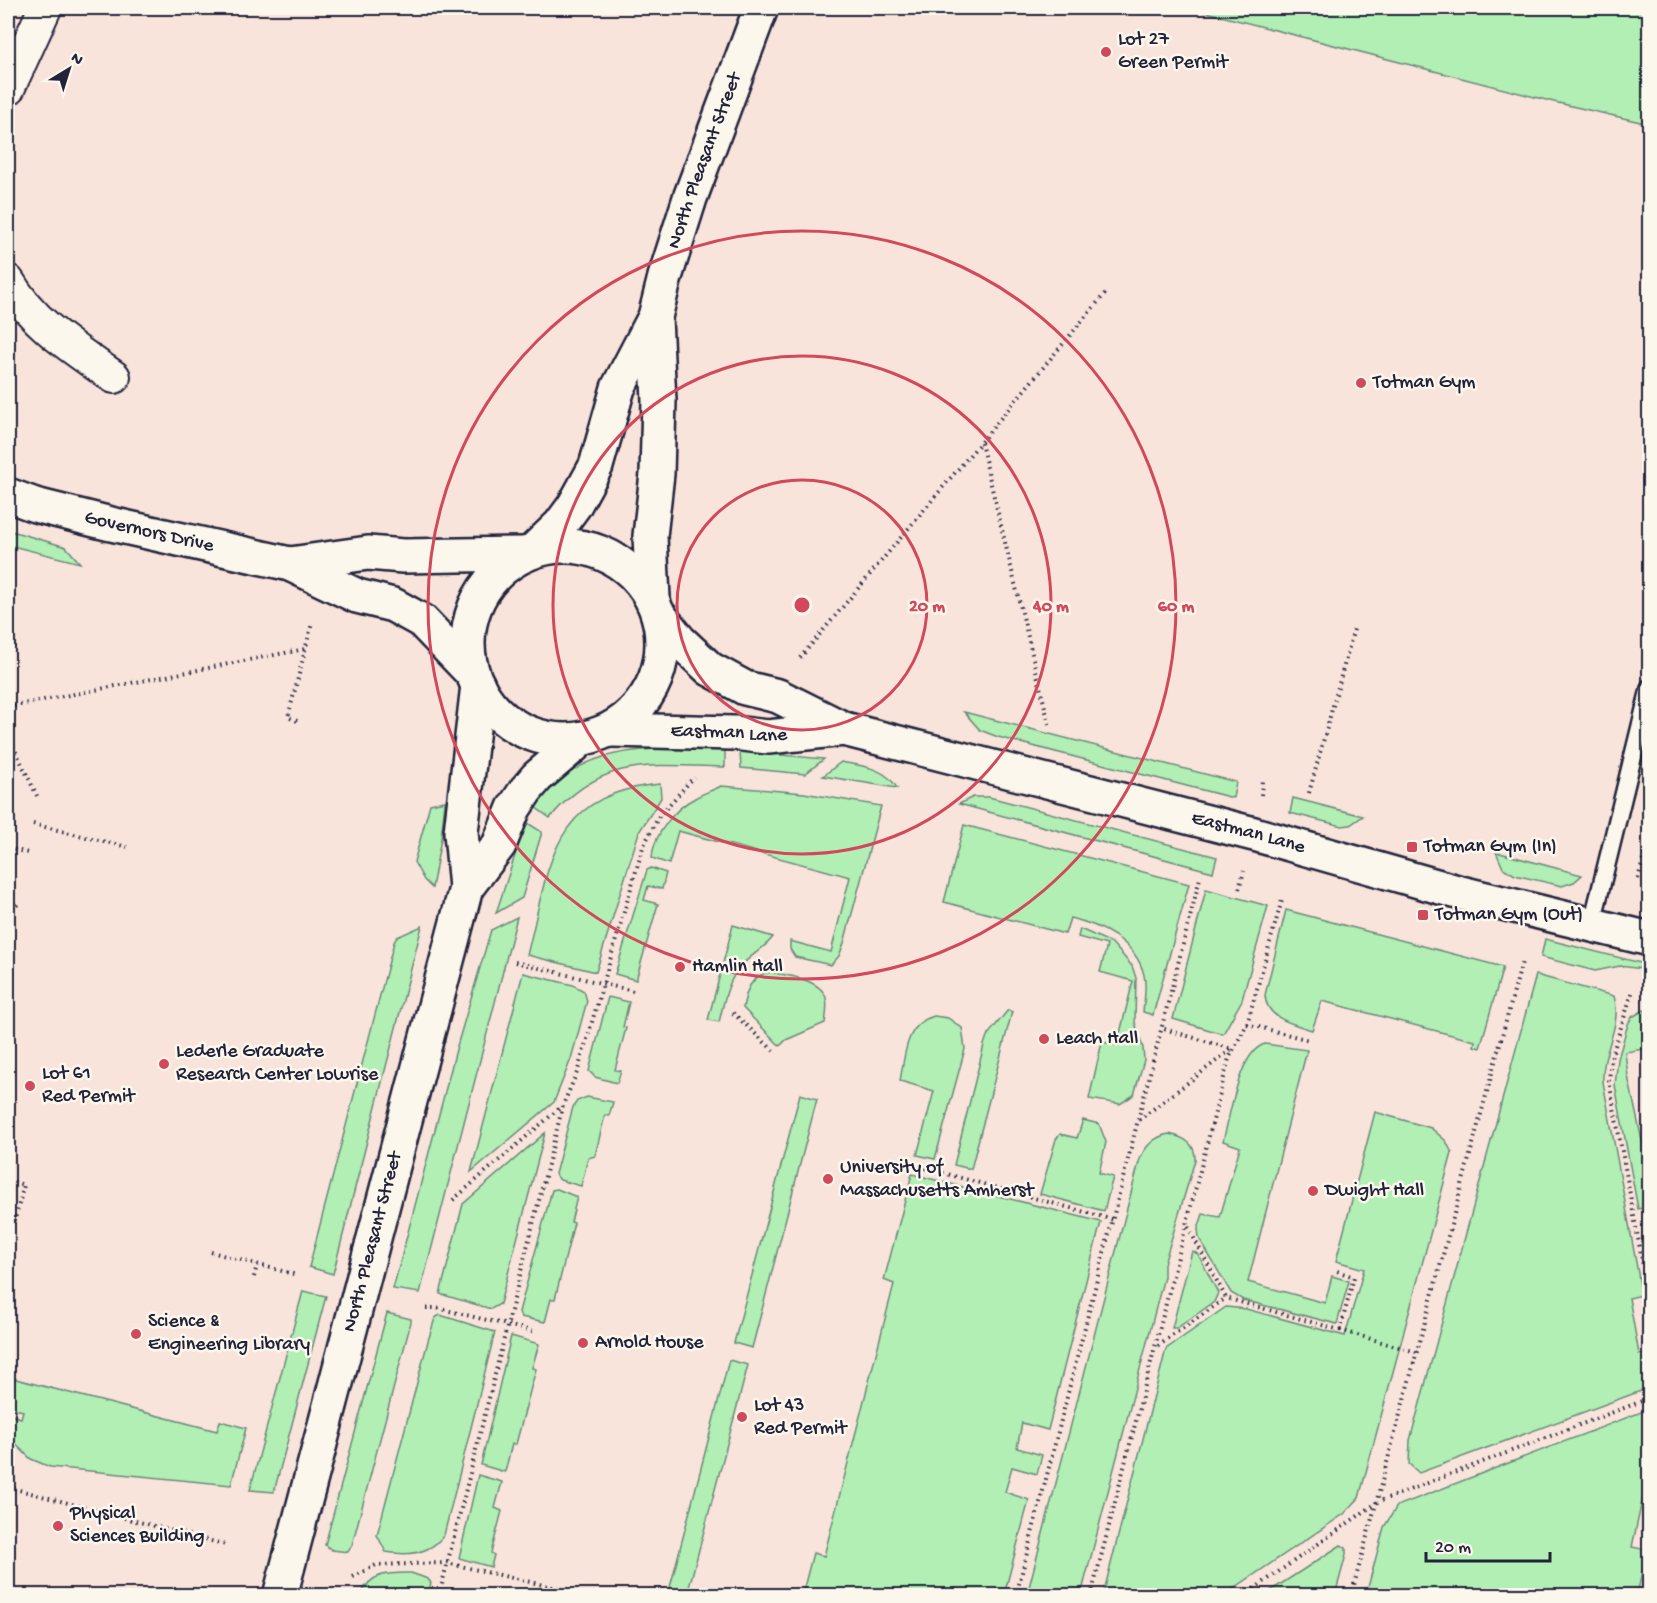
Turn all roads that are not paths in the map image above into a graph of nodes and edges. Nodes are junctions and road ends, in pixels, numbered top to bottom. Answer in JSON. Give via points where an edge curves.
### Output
{"nodes":[{"id":1,"x":45,"y":8,"type":"edge"},
{"id":2,"x":761,"y":8,"type":"edge"},
{"id":3,"x":8,"y":89,"type":"edge"},
{"id":4,"x":8,"y":281,"type":"edge"},
{"id":5,"x":656,"y":317,"type":"junction"},
{"id":6,"x":114,"y":377,"type":"dead end"},
{"id":7,"x":8,"y":495,"type":"edge"},
{"id":8,"x":529,"y":552,"type":"junction"},
{"id":9,"x":290,"y":564,"type":"junction"},
{"id":10,"x":656,"y":607,"type":"junction"},
{"id":11,"x":475,"y":679,"type":"junction"},
{"id":12,"x":1650,"y":687,"type":"edge"},
{"id":13,"x":844,"y":729,"type":"junction"},
{"id":14,"x":598,"y":734,"type":"junction"},
{"id":15,"x":466,"y":888,"type":"junction"},
{"id":16,"x":1592,"y":924,"type":"junction"},
{"id":17,"x":1650,"y":939,"type":"edge"},
{"id":18,"x":280,"y":1596,"type":"edge"}],
"edges":[{"from":1,"to":3,"type":"street"},
{"from":2,"to":5,"type":"main road","name":"North Pleasant Street","via":[[690,198]]},
{"from":4,"to":6,"type":"street","via":[[50,332]]},
{"from":5,"to":8,"type":"main road","name":"North Pleasant Street","via":[[618,388],[596,466],[560,525]]},
{"from":5,"to":10,"type":"main road","name":"North Pleasant Street","via":[[657,474],[650,536]]},
{"from":7,"to":9,"type":"main road","name":"Governors Drive","via":[[111,524]]},
{"from":8,"to":9,"type":"main road","name":"Governors Drive","via":[[452,556],[368,554]]},
{"from":8,"to":10,"type":"main road","via":[[571,545],[596,550],[619,561],[638,577]]},
{"from":8,"to":11,"type":"main road","via":[[487,583],[472,611],[468,642]]},
{"from":9,"to":11,"type":"main road","name":"Governors Drive","via":[[357,596],[393,605],[422,621]]},
{"from":10,"to":13,"type":"main road","name":"Eastman Lane","via":[[680,641],[710,669],[745,688],[778,696]]},
{"from":10,"to":14,"type":"main road","via":[[663,648],[656,679],[639,707]]},
{"from":11,"to":14,"type":"main road","via":[[492,707],[512,725],[536,736],[563,740]]},
{"from":11,"to":15,"type":"main road","name":"North Pleasant Street","via":[[461,832]]},
{"from":12,"to":16,"type":"lane"},
{"from":13,"to":14,"type":"main road","name":"Eastman Lane","via":[[768,737],[734,733]]},
{"from":13,"to":16,"type":"main road","name":"Eastman Lane","via":[[1254,834],[1461,893]]},
{"from":14,"to":15,"type":"main road","name":"North Pleasant Street","via":[[537,777],[514,808],[499,845]]},
{"from":15,"to":18,"type":"main road","name":"North Pleasant Street"},
{"from":16,"to":17,"type":"main road","name":"Eastman Lane"}]}
